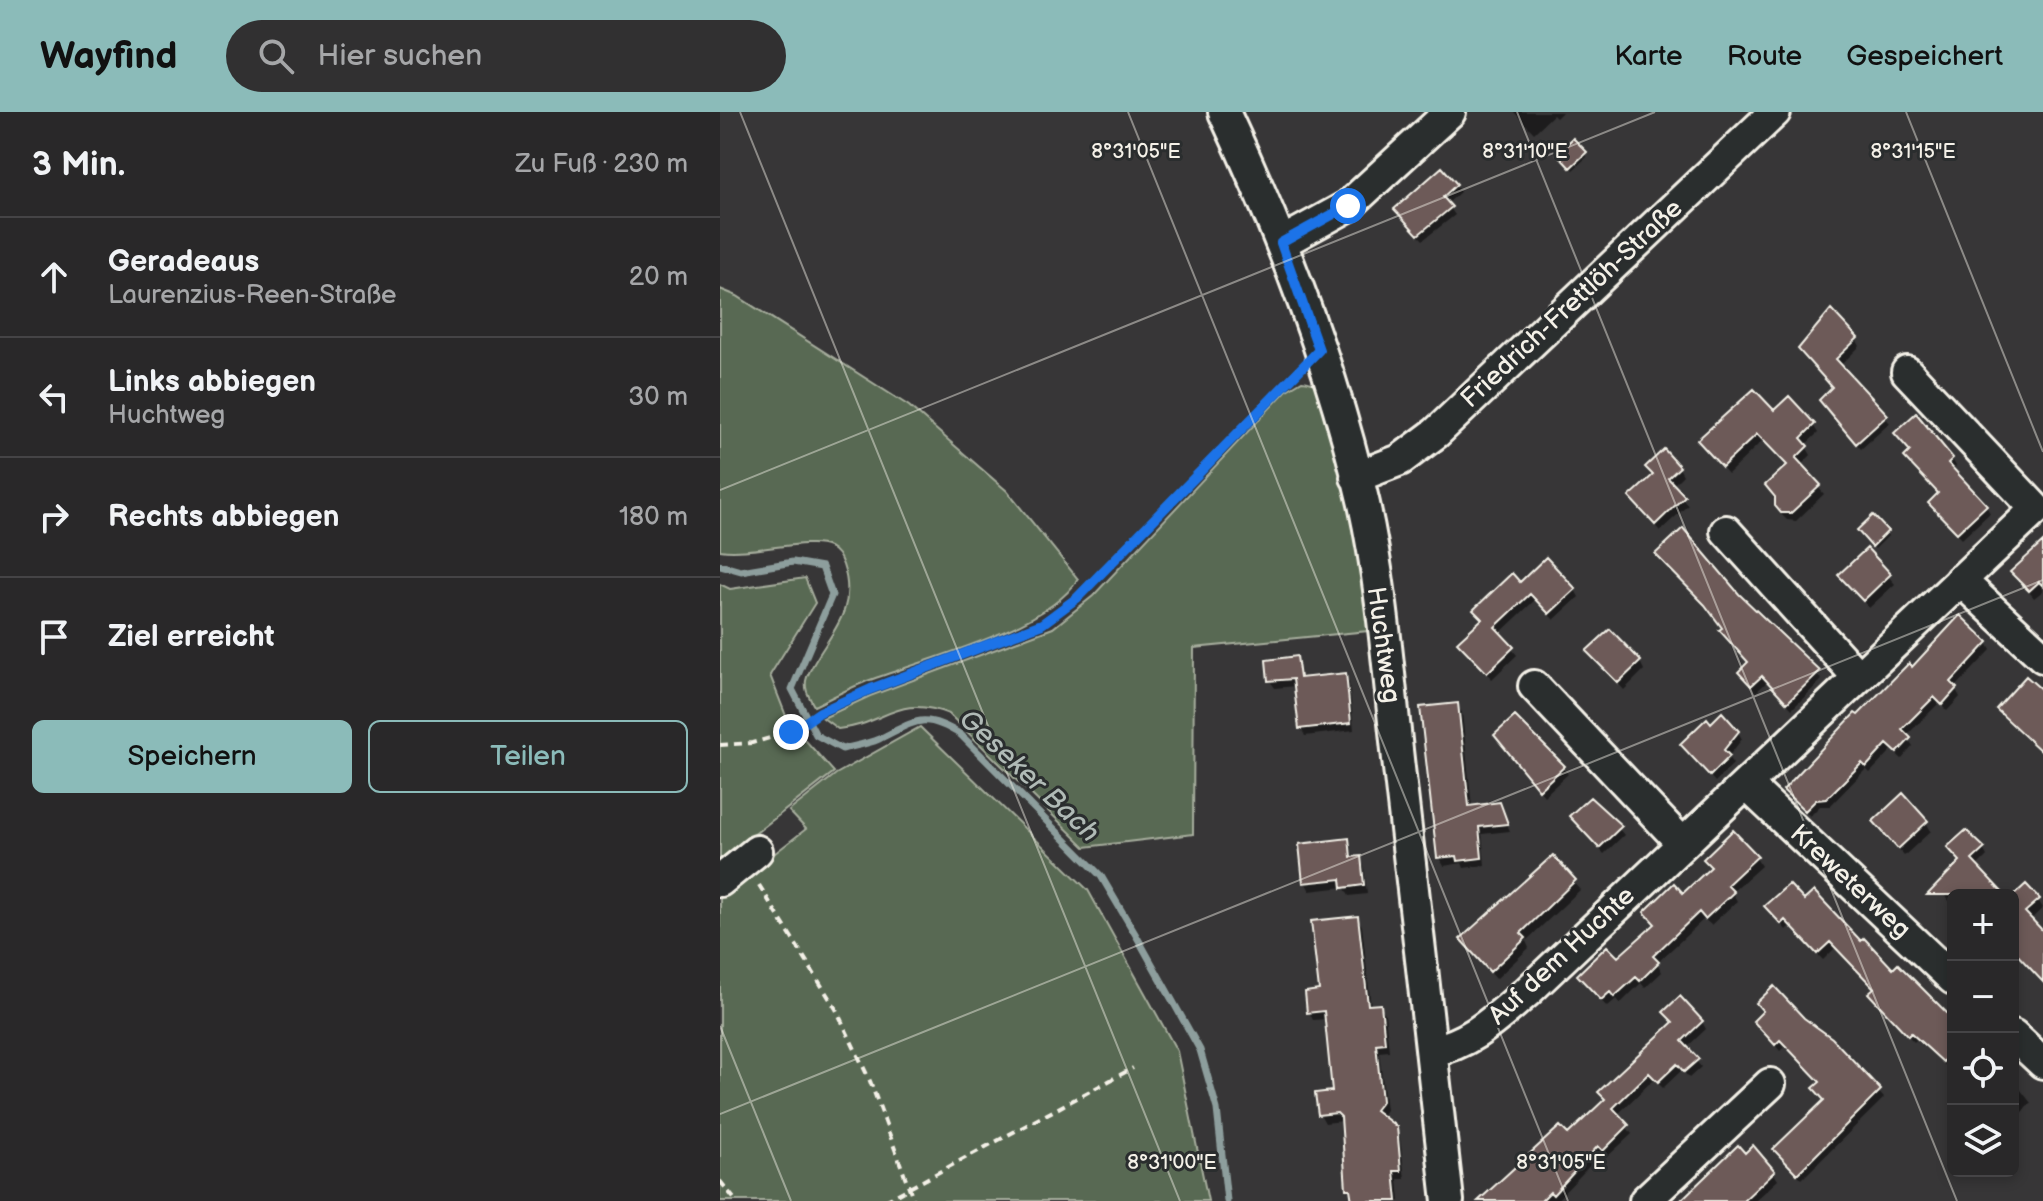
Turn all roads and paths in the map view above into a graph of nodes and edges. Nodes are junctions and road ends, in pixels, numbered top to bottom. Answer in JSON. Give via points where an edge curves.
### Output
{"nodes":[{"id":1,"x":1224,"y":112,"type":"edge"},
{"id":2,"x":1450,"y":112,"type":"edge"},
{"id":3,"x":1775,"y":112,"type":"edge"},
{"id":4,"x":1281,"y":243,"type":"junction"},
{"id":5,"x":1319,"y":350,"type":"junction"},
{"id":6,"x":1907,"y":372,"type":"dead end"},
{"id":7,"x":1356,"y":477,"type":"junction"},
{"id":8,"x":1726,"y":531,"type":"dead end"},
{"id":9,"x":1960,"y":580,"type":"junction"},
{"id":10,"x":2043,"y":657,"type":"edge"},
{"id":11,"x":1858,"y":677,"type":"junction"},
{"id":12,"x":1534,"y":686,"type":"dead end"},
{"id":13,"x":720,"y":745,"type":"edge"},
{"id":14,"x":1747,"y":785,"type":"junction"},
{"id":15,"x":1683,"y":844,"type":"junction"},
{"id":16,"x":740,"y":865,"type":"edge"},
{"id":17,"x":1947,"y":973,"type":"edge"},
{"id":18,"x":2019,"y":1041,"type":"edge"},
{"id":19,"x":1432,"y":1051,"type":"junction"},
{"id":20,"x":2043,"y":1063,"type":"edge"},
{"id":21,"x":1133,"y":1068,"type":"dead end"},
{"id":22,"x":1770,"y":1084,"type":"dead end"},
{"id":23,"x":720,"y":1181,"type":"edge"},
{"id":24,"x":910,"y":1189,"type":"junction"},
{"id":25,"x":736,"y":1201,"type":"edge"},
{"id":26,"x":885,"y":1201,"type":"edge"},
{"id":27,"x":914,"y":1201,"type":"edge"},
{"id":28,"x":1448,"y":1201,"type":"edge"},
{"id":29,"x":1645,"y":1201,"type":"edge"}],
"edges":[{"from":1,"to":4,"type":"street","name":"Huchtweg"},
{"from":2,"to":4,"type":"street","via":[[1348,206]]},
{"from":3,"to":7,"type":"street","name":"Friedrich-Frettlöh-Straße","via":[[1436,433],[1400,460]]},
{"from":4,"to":5,"type":"street","name":"Huchtweg"},
{"from":5,"to":7,"type":"street","name":"Huchtweg"},
{"from":5,"to":13,"type":"path","via":[[1077,598],[1042,624],[871,689],[791,732]]},
{"from":6,"to":9,"type":"street","name":"Auf dem Huchte","via":[[2036,509]]},
{"from":7,"to":19,"type":"street","name":"Huchtweg","via":[[1387,662]]},
{"from":8,"to":11,"type":"street"},
{"from":9,"to":10,"type":"street"},
{"from":9,"to":11,"type":"street","name":"Auf dem Huchte"},
{"from":11,"to":14,"type":"street","name":"Auf dem Huchte"},
{"from":12,"to":15,"type":"street"},
{"from":14,"to":15,"type":"street","name":"Auf dem Huchte"},
{"from":14,"to":17,"type":"street","name":"Kreweterweg"},
{"from":15,"to":19,"type":"street","name":"Auf dem Huchte","via":[[1473,1038]]},
{"from":16,"to":24,"type":"path","via":[[766,893],[836,1009],[870,1081]]},
{"from":18,"to":20,"type":"street"},
{"from":19,"to":28,"type":"street","name":"Huchtweg"},
{"from":21,"to":24,"type":"path"},
{"from":22,"to":29,"type":"street"},
{"from":23,"to":25,"type":"path"},
{"from":24,"to":26,"type":"path"},
{"from":24,"to":27,"type":"path"}]}
